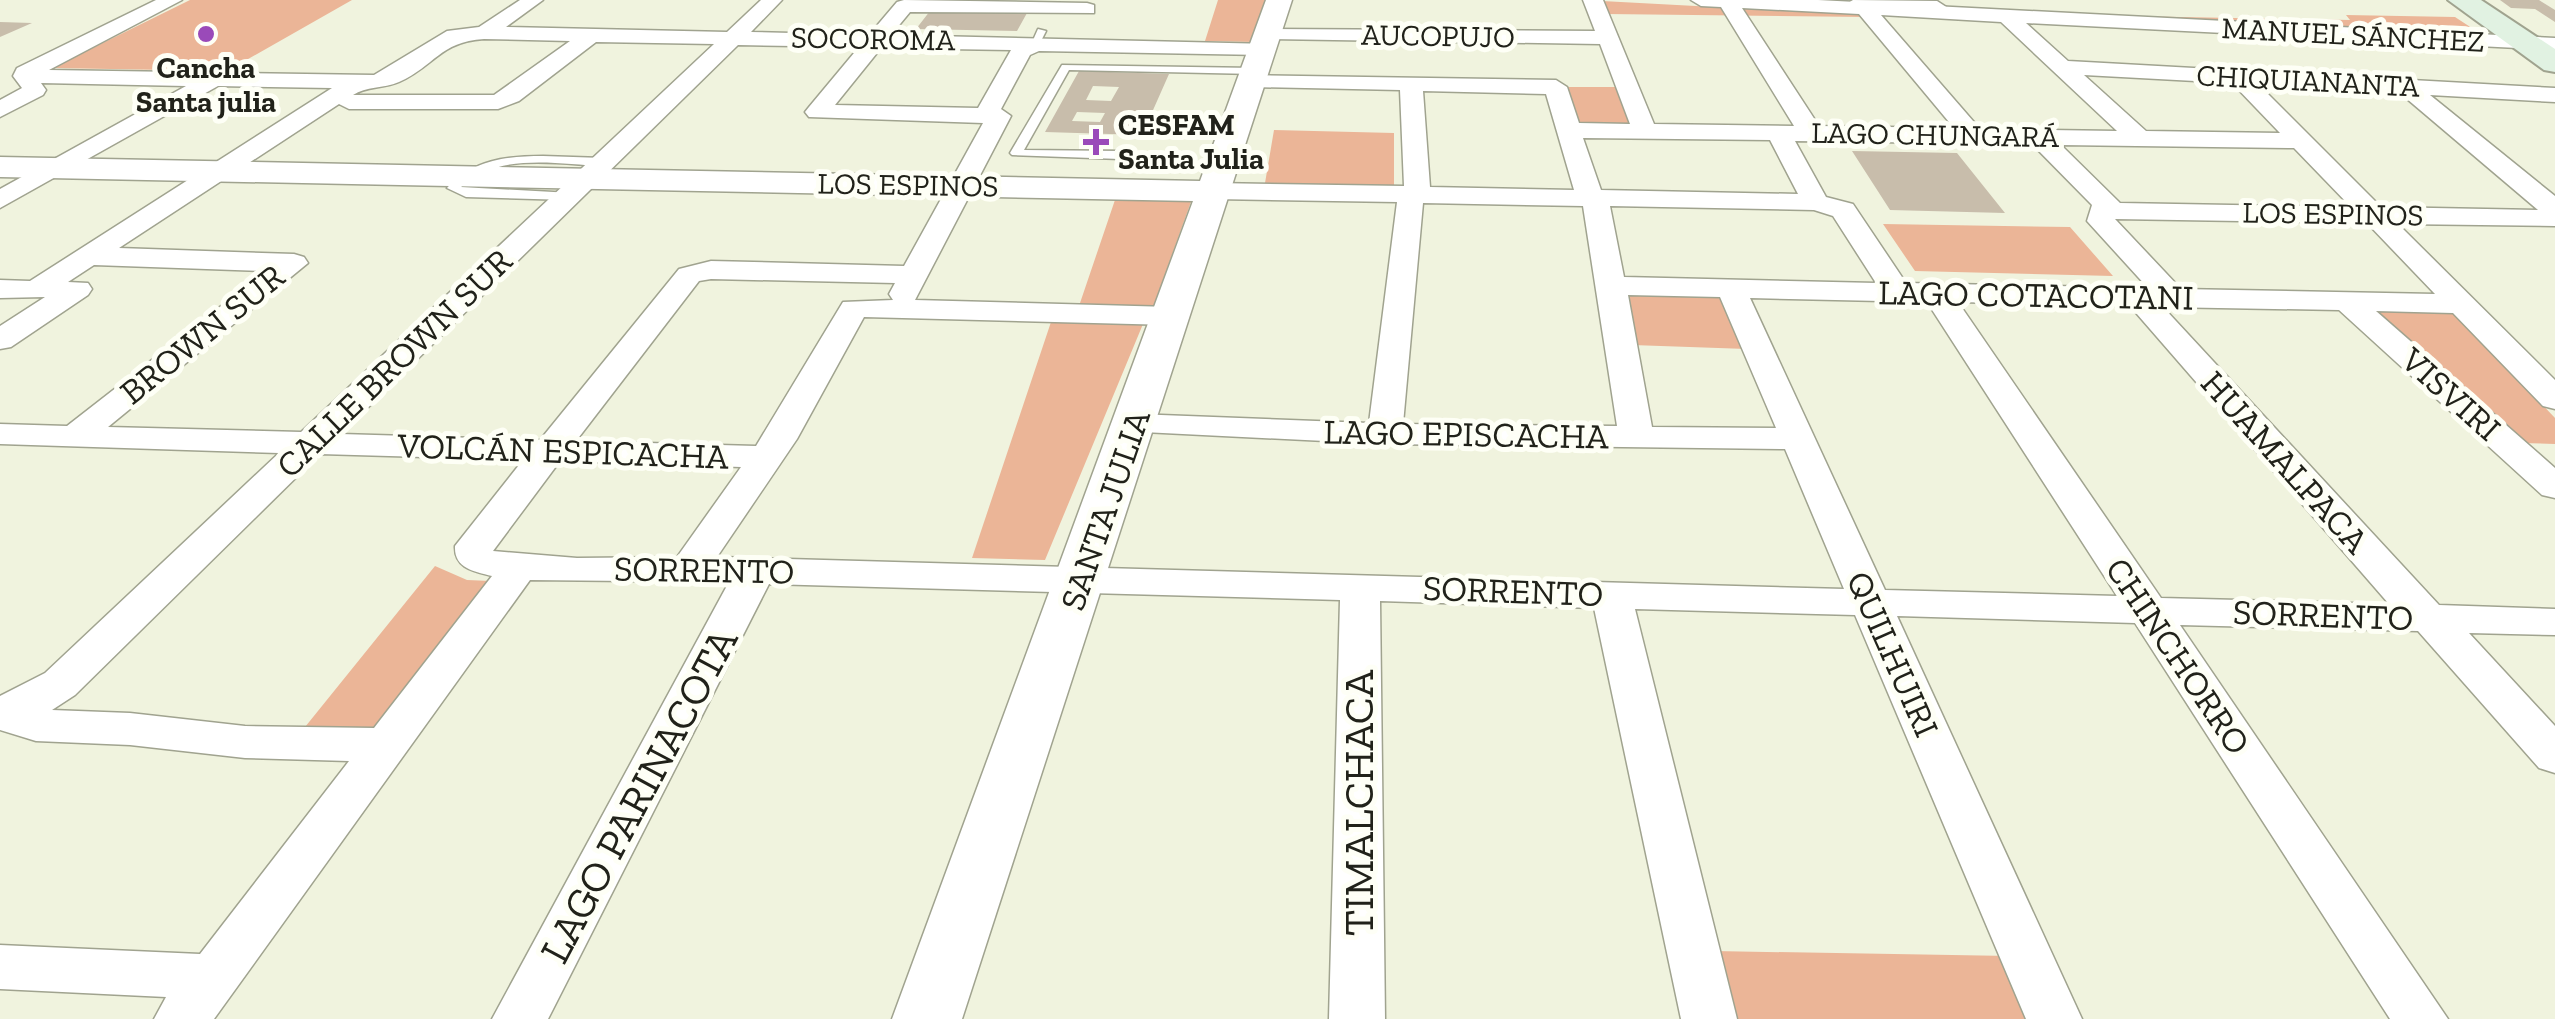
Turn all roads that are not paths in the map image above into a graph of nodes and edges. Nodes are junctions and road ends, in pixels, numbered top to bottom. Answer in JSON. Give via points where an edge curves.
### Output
{"nodes":[{"id":1,"x":172,"y":0,"type":"edge"},
{"id":2,"x":533,"y":0,"type":"edge"},
{"id":3,"x":772,"y":0,"type":"edge"},
{"id":4,"x":1593,"y":0,"type":"edge"},
{"id":5,"x":1703,"y":0,"type":"edge"},
{"id":6,"x":2091,"y":0,"type":"edge"},
{"id":7,"x":2462,"y":0,"type":"edge"},
{"id":8,"x":1728,"y":2,"type":"edge"},
{"id":9,"x":1089,"y":5,"type":"edge"},
{"id":10,"x":1848,"y":6,"type":"edge"},
{"id":11,"x":1963,"y":10,"type":"edge"},
{"id":12,"x":2008,"y":16,"type":"junction"},
{"id":13,"x":2119,"y":22,"type":"junction"},
{"id":14,"x":484,"y":34,"type":"junction"},
{"id":15,"x":591,"y":35,"type":"junction"},
{"id":16,"x":733,"y":37,"type":"junction"},
{"id":17,"x":1037,"y":38,"type":"junction"},
{"id":18,"x":1608,"y":38,"type":"junction"},
{"id":19,"x":876,"y":40,"type":"junction"},
{"id":20,"x":2541,"y":44,"type":"edge"},
{"id":21,"x":1071,"y":46,"type":"junction"},
{"id":22,"x":1263,"y":46,"type":"edge"},
{"id":23,"x":2555,"y":63,"type":"edge"},
{"id":24,"x":2062,"y":67,"type":"junction"},
{"id":25,"x":2238,"y":77,"type":"junction"},
{"id":26,"x":214,"y":79,"type":"junction"},
{"id":27,"x":357,"y":82,"type":"junction"},
{"id":28,"x":1411,"y":83,"type":"junction"},
{"id":29,"x":25,"y":86,"type":"junction"},
{"id":30,"x":2405,"y":86,"type":"junction"},
{"id":31,"x":2555,"y":95,"type":"edge"},
{"id":32,"x":0,"y":96,"type":"edge"},
{"id":33,"x":327,"y":101,"type":"junction"},
{"id":34,"x":0,"y":110,"type":"edge"},
{"id":35,"x":987,"y":113,"type":"junction"},
{"id":36,"x":1569,"y":130,"type":"junction"},
{"id":37,"x":1645,"y":131,"type":"junction"},
{"id":38,"x":1778,"y":133,"type":"junction"},
{"id":39,"x":1810,"y":133,"type":"junction"},
{"id":40,"x":1974,"y":136,"type":"junction"},
{"id":41,"x":2039,"y":137,"type":"junction"},
{"id":42,"x":2138,"y":138,"type":"junction"},
{"id":43,"x":2301,"y":141,"type":"junction"},
{"id":44,"x":1120,"y":156,"type":"dead end"},
{"id":45,"x":0,"y":167,"type":"edge"},
{"id":46,"x":55,"y":168,"type":"junction"},
{"id":47,"x":219,"y":172,"type":"junction"},
{"id":48,"x":586,"y":179,"type":"junction"},
{"id":49,"x":963,"y":186,"type":"junction"},
{"id":50,"x":1214,"y":191,"type":"junction"},
{"id":51,"x":1411,"y":194,"type":"junction"},
{"id":52,"x":1592,"y":198,"type":"junction"},
{"id":53,"x":0,"y":200,"type":"edge"},
{"id":54,"x":1816,"y":202,"type":"junction"},
{"id":55,"x":2111,"y":209,"type":"junction"},
{"id":56,"x":2555,"y":210,"type":"edge"},
{"id":57,"x":2374,"y":215,"type":"junction"},
{"id":58,"x":2555,"y":218,"type":"edge"},
{"id":59,"x":88,"y":256,"type":"junction"},
{"id":60,"x":124,"y":257,"type":"junction"},
{"id":61,"x":914,"y":275,"type":"junction"},
{"id":62,"x":1610,"y":286,"type":"junction"},
{"id":63,"x":1732,"y":288,"type":"junction"},
{"id":64,"x":0,"y":289,"type":"edge"},
{"id":65,"x":1916,"y":292,"type":"junction"},
{"id":66,"x":2156,"y":297,"type":"junction"},
{"id":67,"x":2346,"y":301,"type":"junction"},
{"id":68,"x":2462,"y":304,"type":"junction"},
{"id":69,"x":896,"y":309,"type":"junction"},
{"id":70,"x":1172,"y":316,"type":"junction"},
{"id":71,"x":0,"y":340,"type":"edge"},
{"id":72,"x":2555,"y":398,"type":"edge"},
{"id":73,"x":1135,"y":424,"type":"junction"},
{"id":74,"x":0,"y":434,"type":"edge"},
{"id":75,"x":1386,"y":434,"type":"junction"},
{"id":76,"x":75,"y":436,"type":"junction"},
{"id":77,"x":1636,"y":437,"type":"junction"},
{"id":78,"x":1798,"y":440,"type":"junction"},
{"id":79,"x":310,"y":444,"type":"junction"},
{"id":80,"x":549,"y":451,"type":"junction"},
{"id":81,"x":2515,"y":451,"type":"junction"},
{"id":82,"x":2555,"y":452,"type":"edge"},
{"id":83,"x":767,"y":457,"type":"junction"},
{"id":84,"x":2555,"y":487,"type":"edge"},
{"id":85,"x":496,"y":562,"type":"junction"},
{"id":86,"x":689,"y":568,"type":"junction"},
{"id":87,"x":756,"y":570,"type":"junction"},
{"id":88,"x":1082,"y":578,"type":"junction"},
{"id":89,"x":1360,"y":586,"type":"junction"},
{"id":90,"x":1611,"y":594,"type":"junction"},
{"id":91,"x":1870,"y":601,"type":"junction"},
{"id":92,"x":2147,"y":610,"type":"junction"},
{"id":93,"x":2428,"y":618,"type":"junction"},
{"id":94,"x":2555,"y":622,"type":"edge"},
{"id":95,"x":4,"y":712,"type":"edge"},
{"id":96,"x":386,"y":745,"type":"junction"},
{"id":97,"x":2555,"y":756,"type":"edge"},
{"id":98,"x":0,"y":967,"type":"edge"},
{"id":99,"x":214,"y":976,"type":"junction"},
{"id":100,"x":182,"y":1019,"type":"edge"},
{"id":101,"x":520,"y":1019,"type":"edge"},
{"id":102,"x":926,"y":1019,"type":"edge"},
{"id":103,"x":1356,"y":1019,"type":"edge"},
{"id":104,"x":1709,"y":1019,"type":"edge"},
{"id":105,"x":2054,"y":1019,"type":"edge"},
{"id":106,"x":2420,"y":1019,"type":"edge"}],
"edges":[{"from":1,"to":29,"type":"street","via":[[29,70]]},
{"from":2,"to":14,"type":"street"},
{"from":3,"to":16,"type":"street","name":"CALLE BROWN SUR"},
{"from":4,"to":18,"type":"street"},
{"from":5,"to":8,"type":"street","name":"MANUEL SÁNCHEZ"},
{"from":6,"to":13,"type":"street"},
{"from":7,"to":20,"type":"main road"},
{"from":8,"to":10,"type":"street","name":"MANUEL SÁNCHEZ"},
{"from":8,"to":39,"type":"street"},
{"from":9,"to":19,"type":"street","via":[[904,6]]},
{"from":9,"to":21,"type":"street"},
{"from":10,"to":11,"type":"street","name":"MANUEL SÁNCHEZ"},
{"from":10,"to":40,"type":"street"},
{"from":11,"to":12,"type":"street","name":"MANUEL SÁNCHEZ"},
{"from":12,"to":13,"type":"street","name":"MANUEL SÁNCHEZ"},
{"from":12,"to":24,"type":"street"},
{"from":13,"to":20,"type":"street","name":"MANUEL SÁNCHEZ"},
{"from":14,"to":15,"type":"street","name":"SOCOROMA"},
{"from":14,"to":27,"type":"street","via":[[454,35],[388,79]]},
{"from":15,"to":16,"type":"street","name":"SOCOROMA"},
{"from":15,"to":33,"type":"street","via":[[498,102]]},
{"from":16,"to":19,"type":"street","name":"SOCOROMA"},
{"from":16,"to":48,"type":"street","name":"CALLE BROWN SUR"},
{"from":17,"to":19,"type":"street","name":"SOCOROMA"},
{"from":17,"to":21,"type":"street","name":"SOCOROMA"},
{"from":17,"to":35,"type":"street","via":[[1021,52]]},
{"from":18,"to":22,"type":"street","name":"AUCOPUJO"},
{"from":18,"to":37,"type":"street"},
{"from":19,"to":35,"type":"street","via":[[817,112]]},
{"from":20,"to":23,"type":"main road"},
{"from":21,"to":22,"type":"street","name":"SOCOROMA"},
{"from":22,"to":28,"type":"street"},
{"from":22,"to":44,"type":"lane","via":[[1066,68],[1016,152]]},
{"from":22,"to":50,"type":"street","name":"SANTA JULIA"},
{"from":24,"to":25,"type":"street","name":"CHIQUIANANTA"},
{"from":24,"to":42,"type":"street"},
{"from":25,"to":30,"type":"street","name":"CHIQUIANANTA"},
{"from":25,"to":43,"type":"street"},
{"from":26,"to":27,"type":"street"},
{"from":26,"to":29,"type":"street"},
{"from":26,"to":46,"type":"street"},
{"from":27,"to":33,"type":"street"},
{"from":28,"to":36,"type":"street","via":[[1554,86]]},
{"from":28,"to":51,"type":"street"},
{"from":29,"to":32,"type":"street"},
{"from":29,"to":34,"type":"street"},
{"from":30,"to":31,"type":"street","name":"CHIQUIANANTA"},
{"from":30,"to":56,"type":"street"},
{"from":33,"to":47,"type":"street"},
{"from":35,"to":49,"type":"street","via":[[999,119]]},
{"from":36,"to":37,"type":"street","name":"LAGO CHUNGARÁ"},
{"from":36,"to":52,"type":"street"},
{"from":37,"to":38,"type":"street","name":"LAGO CHUNGARÁ"},
{"from":38,"to":39,"type":"street","name":"LAGO CHUNGARÁ"},
{"from":38,"to":54,"type":"street","name":"CHINCHORRO"},
{"from":39,"to":40,"type":"street","name":"LAGO CHUNGARÁ"},
{"from":40,"to":41,"type":"street","name":"LAGO CHUNGARÁ"},
{"from":41,"to":42,"type":"street","name":"LAGO CHUNGARÁ"},
{"from":41,"to":55,"type":"street"},
{"from":42,"to":43,"type":"street","name":"LAGO CHUNGARÁ"},
{"from":43,"to":57,"type":"street"},
{"from":45,"to":46,"type":"street","name":"LOS ESPINOS"},
{"from":46,"to":47,"type":"street","name":"LOS ESPINOS"},
{"from":46,"to":53,"type":"street"},
{"from":47,"to":48,"type":"street","name":"LOS ESPINOS"},
{"from":47,"to":59,"type":"street"},
{"from":48,"to":49,"type":"street","name":"LOS ESPINOS"},
{"from":48,"to":79,"type":"street","name":"CALLE BROWN SUR"},
{"from":49,"to":50,"type":"street","name":"LOS ESPINOS"},
{"from":49,"to":61,"type":"street"},
{"from":50,"to":51,"type":"street","name":"LOS ESPINOS"},
{"from":50,"to":70,"type":"street","name":"SANTA JULIA"},
{"from":51,"to":52,"type":"street","name":"LOS ESPINOS"},
{"from":51,"to":75,"type":"street"},
{"from":52,"to":54,"type":"street","name":"LOS ESPINOS"},
{"from":52,"to":62,"type":"street"},
{"from":54,"to":65,"type":"street","name":"CHINCHORRO","via":[[1843,210]]},
{"from":55,"to":57,"type":"street","name":"LOS ESPINOS"},
{"from":55,"to":66,"type":"street","via":[[2101,211],[2101,221]]},
{"from":57,"to":58,"type":"street","name":"LOS ESPINOS"},
{"from":57,"to":68,"type":"street"},
{"from":59,"to":60,"type":"street","name":"BROWN SUR"},
{"from":59,"to":64,"type":"street","via":[[36,290]]},
{"from":60,"to":71,"type":"street"},
{"from":60,"to":76,"type":"street","name":"BROWN SUR","via":[[294,265]]},
{"from":61,"to":69,"type":"street"},
{"from":61,"to":80,"type":"street","via":[[695,272]]},
{"from":62,"to":63,"type":"street","name":"LAGO COTACOTANI"},
{"from":62,"to":77,"type":"street"},
{"from":63,"to":65,"type":"street","name":"LAGO COTACOTANI"},
{"from":63,"to":78,"type":"street","name":"QUILHUIRI"},
{"from":65,"to":66,"type":"street","name":"LAGO COTACOTANI"},
{"from":65,"to":92,"type":"street","name":"CHINCHORRO"},
{"from":66,"to":67,"type":"street","name":"LAGO COTACOTANI"},
{"from":66,"to":93,"type":"street","name":"HUAMALPACA"},
{"from":67,"to":68,"type":"street","name":"LAGO COTACOTANI"},
{"from":67,"to":81,"type":"street","name":"VISVIRI"},
{"from":68,"to":72,"type":"street"},
{"from":69,"to":70,"type":"street"},
{"from":69,"to":83,"type":"street","name":"LAGO PARINACOTA","via":[[854,308]]},
{"from":70,"to":73,"type":"street","name":"SANTA JULIA"},
{"from":73,"to":75,"type":"street","name":"LAGO EPISCACHA"},
{"from":73,"to":88,"type":"street","name":"SANTA JULIA"},
{"from":74,"to":76,"type":"street","name":"VOLCÁN ESPICACHA"},
{"from":75,"to":77,"type":"street","name":"LAGO EPISCACHA"},
{"from":76,"to":79,"type":"street","name":"VOLCÁN ESPICACHA"},
{"from":77,"to":78,"type":"street","name":"LAGO EPISCACHA"},
{"from":78,"to":91,"type":"street","name":"QUILHUIRI"},
{"from":79,"to":80,"type":"street","name":"VOLCÁN ESPICACHA"},
{"from":79,"to":95,"type":"street","name":"CALLE BROWN SUR","via":[[60,684]]},
{"from":80,"to":83,"type":"street","name":"VOLCÁN ESPICACHA"},
{"from":80,"to":85,"type":"street","via":[[474,546]]},
{"from":81,"to":82,"type":"street"},
{"from":81,"to":84,"type":"street","name":"VISVIRI"},
{"from":83,"to":86,"type":"street","name":"LAGO PARINACOTA"},
{"from":85,"to":86,"type":"street","name":"SORRENTO"},
{"from":85,"to":96,"type":"street"},
{"from":86,"to":87,"type":"street","name":"SORRENTO"},
{"from":87,"to":88,"type":"street","name":"SORRENTO"},
{"from":87,"to":101,"type":"street","name":"LAGO PARINACOTA"},
{"from":88,"to":89,"type":"street","name":"SORRENTO"},
{"from":88,"to":102,"type":"street","name":"SANTA JULIA"},
{"from":89,"to":90,"type":"street","name":"SORRENTO"},
{"from":89,"to":103,"type":"street","name":"TIMALCHACA"},
{"from":90,"to":91,"type":"street","name":"SORRENTO"},
{"from":90,"to":104,"type":"street"},
{"from":91,"to":92,"type":"street","name":"SORRENTO"},
{"from":91,"to":105,"type":"street","name":"QUILHUIRI"},
{"from":92,"to":93,"type":"street","name":"SORRENTO"},
{"from":92,"to":106,"type":"street","name":"CHINCHORRO"},
{"from":93,"to":94,"type":"street","name":"SORRENTO"},
{"from":93,"to":97,"type":"street","name":"HUAMALPACA"},
{"from":95,"to":96,"type":"street","via":[[36,724],[218,740]]},
{"from":96,"to":99,"type":"street"},
{"from":98,"to":99,"type":"street"},
{"from":99,"to":100,"type":"street"}]}
